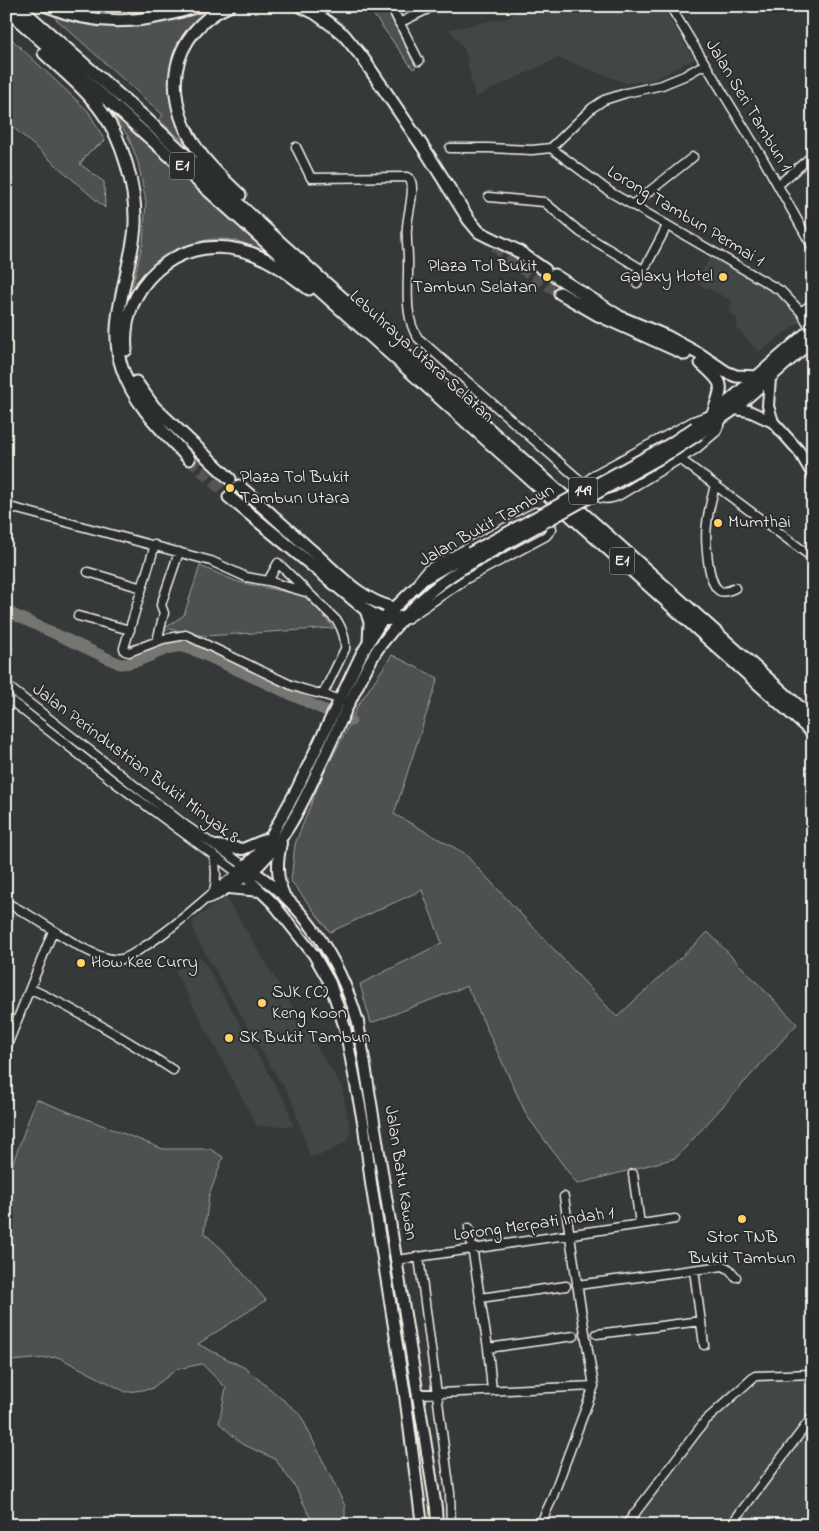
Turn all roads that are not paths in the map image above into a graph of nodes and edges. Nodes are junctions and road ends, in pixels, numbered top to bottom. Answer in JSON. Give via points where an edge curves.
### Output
{"nodes":[{"id":1,"x":18,"y":6,"type":"edge"},
{"id":2,"x":47,"y":6,"type":"edge"},
{"id":3,"x":198,"y":6,"type":"edge"},
{"id":4,"x":229,"y":6,"type":"edge"},
{"id":5,"x":300,"y":6,"type":"edge"},
{"id":6,"x":317,"y":6,"type":"edge"},
{"id":7,"x":390,"y":6,"type":"edge"},
{"id":8,"x":670,"y":6,"type":"edge"},
{"id":9,"x":6,"y":9,"type":"edge"},
{"id":10,"x":428,"y":9,"type":"dead end"},
{"id":11,"x":6,"y":17,"type":"edge"},
{"id":12,"x":399,"y":23,"type":"junction"},
{"id":13,"x":419,"y":61,"type":"dead end"},
{"id":14,"x":705,"y":64,"type":"junction"},
{"id":15,"x":296,"y":147,"type":"dead end"},
{"id":16,"x":450,"y":148,"type":"dead end"},
{"id":17,"x":552,"y":148,"type":"junction"},
{"id":18,"x":427,"y":153,"type":"junction"},
{"id":19,"x":813,"y":155,"type":"edge"},
{"id":20,"x":693,"y":157,"type":"dead end"},
{"id":21,"x":778,"y":185,"type":"junction"},
{"id":22,"x":489,"y":197,"type":"dead end"},
{"id":23,"x":632,"y":205,"type":"junction"},
{"id":24,"x":666,"y":226,"type":"junction"},
{"id":25,"x":282,"y":244,"type":"junction"},
{"id":26,"x":813,"y":248,"type":"edge"},
{"id":27,"x":643,"y":270,"type":"junction"},
{"id":28,"x":637,"y":283,"type":"dead end"},
{"id":29,"x":560,"y":294,"type":"tunnel mouth"},
{"id":30,"x":813,"y":303,"type":"edge"},
{"id":31,"x":801,"y":312,"type":"junction"},
{"id":32,"x":357,"y":324,"type":"junction"},
{"id":33,"x":812,"y":328,"type":"edge"},
{"id":34,"x":813,"y":340,"type":"edge"},
{"id":35,"x":758,"y":377,"type":"junction"},
{"id":36,"x":770,"y":378,"type":"junction"},
{"id":37,"x":734,"y":409,"type":"junction"},
{"id":38,"x":717,"y":417,"type":"junction"},
{"id":39,"x":773,"y":422,"type":"junction"},
{"id":40,"x":189,"y":459,"type":"tunnel mouth"},
{"id":41,"x":680,"y":459,"type":"junction"},
{"id":42,"x":813,"y":475,"type":"edge"},
{"id":43,"x":584,"y":484,"type":"junction"},
{"id":44,"x":715,"y":486,"type":"junction"},
{"id":45,"x":229,"y":497,"type":"tunnel mouth"},
{"id":46,"x":6,"y":506,"type":"edge"},
{"id":47,"x":155,"y":545,"type":"junction"},
{"id":48,"x":180,"y":552,"type":"junction"},
{"id":49,"x":473,"y":557,"type":"junction"},
{"id":50,"x":813,"y":558,"type":"edge"},
{"id":51,"x":88,"y":572,"type":"dead end"},
{"id":52,"x":268,"y":581,"type":"junction"},
{"id":53,"x":142,"y":588,"type":"junction"},
{"id":54,"x":735,"y":588,"type":"dead end"},
{"id":55,"x":410,"y":592,"type":"junction"},
{"id":56,"x":309,"y":593,"type":"junction"},
{"id":57,"x":394,"y":608,"type":"junction"},
{"id":58,"x":366,"y":610,"type":"junction"},
{"id":59,"x":78,"y":616,"type":"dead end"},
{"id":60,"x":382,"y":620,"type":"junction"},
{"id":61,"x":401,"y":620,"type":"junction"},
{"id":62,"x":130,"y":630,"type":"junction"},
{"id":63,"x":157,"y":641,"type":"junction"},
{"id":64,"x":369,"y":642,"type":"junction"},
{"id":65,"x":6,"y":685,"type":"edge"},
{"id":66,"x":323,"y":694,"type":"junction"},
{"id":67,"x":6,"y":697,"type":"edge"},
{"id":68,"x":343,"y":705,"type":"junction"},
{"id":69,"x":813,"y":719,"type":"edge"},
{"id":70,"x":813,"y":732,"type":"edge"},
{"id":71,"x":271,"y":836,"type":"junction"},
{"id":72,"x":283,"y":837,"type":"junction"},
{"id":73,"x":215,"y":849,"type":"junction"},
{"id":74,"x":245,"y":872,"type":"junction"},
{"id":75,"x":230,"y":888,"type":"junction"},
{"id":76,"x":214,"y":891,"type":"junction"},
{"id":77,"x":261,"y":891,"type":"junction"},
{"id":78,"x":285,"y":898,"type":"junction"},
{"id":79,"x":206,"y":900,"type":"junction"},
{"id":80,"x":6,"y":904,"type":"edge"},
{"id":81,"x":53,"y":931,"type":"junction"},
{"id":82,"x":31,"y":989,"type":"junction"},
{"id":83,"x":6,"y":1048,"type":"edge"},
{"id":84,"x":174,"y":1070,"type":"dead end"},
{"id":85,"x":634,"y":1174,"type":"dead end"},
{"id":86,"x":564,"y":1197,"type":"dead end"},
{"id":87,"x":676,"y":1219,"type":"dead end"},
{"id":88,"x":640,"y":1224,"type":"junction"},
{"id":89,"x":469,"y":1228,"type":"dead end"},
{"id":90,"x":569,"y":1235,"type":"junction"},
{"id":91,"x":472,"y":1249,"type":"junction"},
{"id":92,"x":419,"y":1257,"type":"junction"},
{"id":93,"x":397,"y":1260,"type":"junction"},
{"id":94,"x":694,"y":1270,"type":"junction"},
{"id":95,"x":736,"y":1276,"type":"dead end"},
{"id":96,"x":577,"y":1285,"type":"junction"},
{"id":97,"x":566,"y":1286,"type":"dead end"},
{"id":98,"x":480,"y":1298,"type":"junction"},
{"id":99,"x":701,"y":1321,"type":"junction"},
{"id":100,"x":597,"y":1334,"type":"dead end"},
{"id":101,"x":574,"y":1336,"type":"dead end"},
{"id":102,"x":704,"y":1345,"type":"dead end"},
{"id":103,"x":488,"y":1348,"type":"junction"},
{"id":104,"x":813,"y":1374,"type":"edge"},
{"id":105,"x":594,"y":1386,"type":"junction"},
{"id":106,"x":492,"y":1391,"type":"junction"},
{"id":107,"x":436,"y":1393,"type":"junction"},
{"id":108,"x":418,"y":1394,"type":"junction"},
{"id":109,"x":813,"y":1416,"type":"edge"},
{"id":110,"x":423,"y":1525,"type":"edge"},
{"id":111,"x":436,"y":1525,"type":"edge"},
{"id":112,"x":451,"y":1525,"type":"edge"},
{"id":113,"x":540,"y":1525,"type":"edge"},
{"id":114,"x":626,"y":1525,"type":"edge"},
{"id":115,"x":731,"y":1525,"type":"edge"}],
"edges":[{"from":1,"to":25,"type":"highway","name":"Lebuhraya Utara–Selatan","number":"E1"},
{"from":2,"to":3,"type":"highway","via":[[84,18],[115,22],[155,18]]},
{"from":4,"to":25,"type":"highway","via":[[208,18],[183,48],[176,74],[176,102],[186,130],[202,156],[257,212]]},
{"from":5,"to":18,"type":"highway","via":[[324,19],[352,44]]},
{"from":6,"to":18,"type":"highway","via":[[336,19],[368,52],[402,103]]},
{"from":7,"to":12,"type":"street"},
{"from":8,"to":14,"type":"street","name":"Jalan Seri Tambun 1"},
{"from":9,"to":32,"type":"highway","name":"Lebuhraya Utara–Selatan","number":"E1"},
{"from":10,"to":12,"type":"street"},
{"from":11,"to":40,"type":"highway","via":[[102,111],[124,155],[131,183],[135,224],[119,308],[120,361],[138,400]]},
{"from":12,"to":13,"type":"street"},
{"from":14,"to":17,"type":"street","via":[[662,85],[604,100]]},
{"from":14,"to":21,"type":"street","name":"Jalan Seri Tambun 1"},
{"from":15,"to":43,"type":"street","via":[[311,178],[410,179],[413,187],[406,229],[408,299],[418,338]]},
{"from":16,"to":17,"type":"street"},
{"from":17,"to":23,"type":"street","name":"Lorong Tambun Permai 1"},
{"from":18,"to":35,"type":"highway","via":[[479,232],[518,251],[620,317],[668,337],[726,372]]},
{"from":19,"to":21,"type":"street"},
{"from":20,"to":23,"type":"street"},
{"from":21,"to":26,"type":"street","name":"Jalan Seri Tambun 1"},
{"from":22,"to":27,"type":"street","via":[[544,202],[580,232]]},
{"from":23,"to":24,"type":"street","name":"Lorong Tambun Permai 1"},
{"from":24,"to":27,"type":"street"},
{"from":24,"to":31,"type":"street","name":"Lorong Tambun Permai 1","via":[[781,291]]},
{"from":25,"to":69,"type":"highway","name":"Lebuhraya Utara–Selatan","number":"E1"},
{"from":27,"to":28,"type":"street"},
{"from":29,"to":38,"type":"highway","via":[[598,315],[698,360],[720,383]]},
{"from":30,"to":31,"type":"street"},
{"from":31,"to":33,"type":"street","name":"Lorong Tambun Permai 1"},
{"from":32,"to":57,"type":"highway","via":[[268,260],[242,250],[217,248],[188,252],[166,263],[146,281],[133,303],[125,329],[127,357],[132,374],[154,407],[234,483],[349,584],[370,600]]},
{"from":32,"to":70,"type":"highway","name":"Lebuhraya Utara–Selatan","number":"E1"},
{"from":33,"to":35,"type":"main road","name":"Jalan Bukit Tambun","number":"149"},
{"from":34,"to":36,"type":"main road","name":"Jalan Bukit Tambun","number":"149"},
{"from":35,"to":38,"type":"main road","name":"Jalan Bukit Tambun","number":"149"},
{"from":36,"to":37,"type":"main road","name":"Jalan Bukit Tambun","number":"149"},
{"from":36,"to":39,"type":"main road","via":[[768,406]]},
{"from":37,"to":38,"type":"main road","name":"Jalan Bukit Tambun","number":"149"},
{"from":37,"to":39,"type":"main road","via":[[750,411]]},
{"from":38,"to":41,"type":"street","via":[[716,432]]},
{"from":38,"to":43,"type":"street","via":[[693,421],[601,471]]},
{"from":38,"to":49,"type":"main road","name":"Jalan Bukit Tambun","number":"149","bridge":true},
{"from":39,"to":42,"type":"main road","via":[[800,451]]},
{"from":41,"to":43,"type":"street","via":[[607,500],[602,500]]},
{"from":41,"to":44,"type":"street"},
{"from":44,"to":50,"type":"street"},
{"from":44,"to":54,"type":"street","via":[[707,522],[711,579],[720,591]]},
{"from":45,"to":58,"type":"highway"},
{"from":46,"to":47,"type":"street"},
{"from":47,"to":48,"type":"street"},
{"from":47,"to":53,"type":"street"},
{"from":48,"to":52,"type":"street","via":[[211,561],[246,577]]},
{"from":48,"to":63,"type":"street","via":[[161,605],[164,613]]},
{"from":49,"to":55,"type":"main road","name":"Jalan Bukit Tambun","number":"149","via":[[429,575]]},
{"from":49,"to":61,"type":"main road","name":"Jalan Bukit Tambun","number":"149","via":[[437,585]]},
{"from":51,"to":53,"type":"street"},
{"from":52,"to":56,"type":"street"},
{"from":52,"to":56,"type":"street","via":[[278,563]]},
{"from":53,"to":62,"type":"street"},
{"from":55,"to":57,"type":"main road","name":"Jalan Bukit Tambun","number":"149"},
{"from":55,"to":61,"type":"street","via":[[431,567],[535,512],[546,513],[550,520],[552,529],[546,536],[466,579]]},
{"from":56,"to":66,"type":"street","via":[[338,622],[346,641]]},
{"from":57,"to":60,"type":"main road","name":"Jalan Bukit Tambun","number":"149"},
{"from":58,"to":60,"type":"highway"},
{"from":58,"to":64,"type":"highway","via":[[370,622]]},
{"from":59,"to":62,"type":"street"},
{"from":60,"to":61,"type":"highway"},
{"from":60,"to":64,"type":"main road","name":"Jalan Bukit Tambun"},
{"from":61,"to":68,"type":"main road","name":"Jalan Bukit Tambun","via":[[374,654]]},
{"from":62,"to":63,"type":"street","via":[[125,651]]},
{"from":63,"to":66,"type":"street","via":[[186,635],[292,685]]},
{"from":64,"to":68,"type":"main road","name":"Jalan Bukit Tambun"},
{"from":65,"to":73,"type":"street","name":"Jalan Perindustrian Bukit Minyak 8"},
{"from":66,"to":68,"type":"street"},
{"from":67,"to":73,"type":"street","name":"Jalan Perindustrian Bukit Minyak 8","via":[[180,832]]},
{"from":68,"to":71,"type":"main road","name":"Jalan Bukit Tambun","via":[[329,722]]},
{"from":68,"to":72,"type":"main road","name":"Jalan Bukit Tambun","via":[[339,726]]},
{"from":71,"to":73,"type":"main road","via":[[242,849]]},
{"from":71,"to":74,"type":"main road","name":"Jalan Bukit Tambun"},
{"from":72,"to":74,"type":"main road","name":"Jalan Bukit Tambun","via":[[272,852]]},
{"from":72,"to":78,"type":"main road","via":[[277,874]]},
{"from":73,"to":74,"type":"street","name":"Jalan Perindustrian Bukit Minyak 8"},
{"from":73,"to":76,"type":"street","via":[[217,878]]},
{"from":74,"to":75,"type":"street","name":"Jalan Bukit Tambun"},
{"from":74,"to":76,"type":"street","name":"Jalan Bukit Tambun"},
{"from":74,"to":77,"type":"main road","name":"Jalan Batu Kawan"},
{"from":74,"to":78,"type":"main road","name":"Jalan Batu Kawan"},
{"from":75,"to":77,"type":"main road"},
{"from":75,"to":79,"type":"street","name":"Jalan Bukit Tambun"},
{"from":76,"to":79,"type":"street","name":"Jalan Bukit Tambun"},
{"from":77,"to":110,"type":"main road","name":"Jalan Batu Kawan","via":[[317,959],[330,983],[345,1028],[364,1127]]},
{"from":78,"to":93,"type":"main road","name":"Jalan Batu Kawan","via":[[321,938],[352,1000],[364,1052]]},
{"from":79,"to":81,"type":"street","name":"Jalan Bukit Tambun","via":[[158,938],[123,959],[104,958]]},
{"from":80,"to":81,"type":"street","name":"Jalan Bukit Tambun"},
{"from":81,"to":82,"type":"street"},
{"from":82,"to":83,"type":"street"},
{"from":82,"to":84,"type":"street","via":[[123,1037]]},
{"from":85,"to":88,"type":"street"},
{"from":86,"to":90,"type":"street"},
{"from":87,"to":88,"type":"street","name":"Lorong Merpati Indah 1"},
{"from":88,"to":90,"type":"street","name":"Lorong Merpati Indah 1"},
{"from":89,"to":91,"type":"street"},
{"from":90,"to":91,"type":"street","name":"Lorong Merpati Indah 1"},
{"from":90,"to":96,"type":"street"},
{"from":91,"to":92,"type":"street","name":"Lorong Merpati Indah 1"},
{"from":91,"to":98,"type":"street"},
{"from":92,"to":93,"type":"street","name":"Lorong Merpati Indah 1"},
{"from":92,"to":107,"type":"street"},
{"from":93,"to":108,"type":"main road","name":"Jalan Batu Kawan"},
{"from":94,"to":95,"type":"street","via":[[723,1266]]},
{"from":94,"to":96,"type":"street"},
{"from":94,"to":99,"type":"street"},
{"from":96,"to":105,"type":"street"},
{"from":97,"to":98,"type":"street"},
{"from":98,"to":103,"type":"street"},
{"from":99,"to":100,"type":"street"},
{"from":99,"to":102,"type":"street"},
{"from":101,"to":103,"type":"street"},
{"from":103,"to":106,"type":"street"},
{"from":104,"to":114,"type":"street","via":[[755,1376],[705,1421]]},
{"from":105,"to":106,"type":"street"},
{"from":105,"to":113,"type":"street"},
{"from":106,"to":107,"type":"street"},
{"from":107,"to":108,"type":"street"},
{"from":107,"to":112,"type":"street","via":[[450,1493]]},
{"from":108,"to":111,"type":"main road","name":"Jalan Batu Kawan"},
{"from":109,"to":115,"type":"street"}]}
